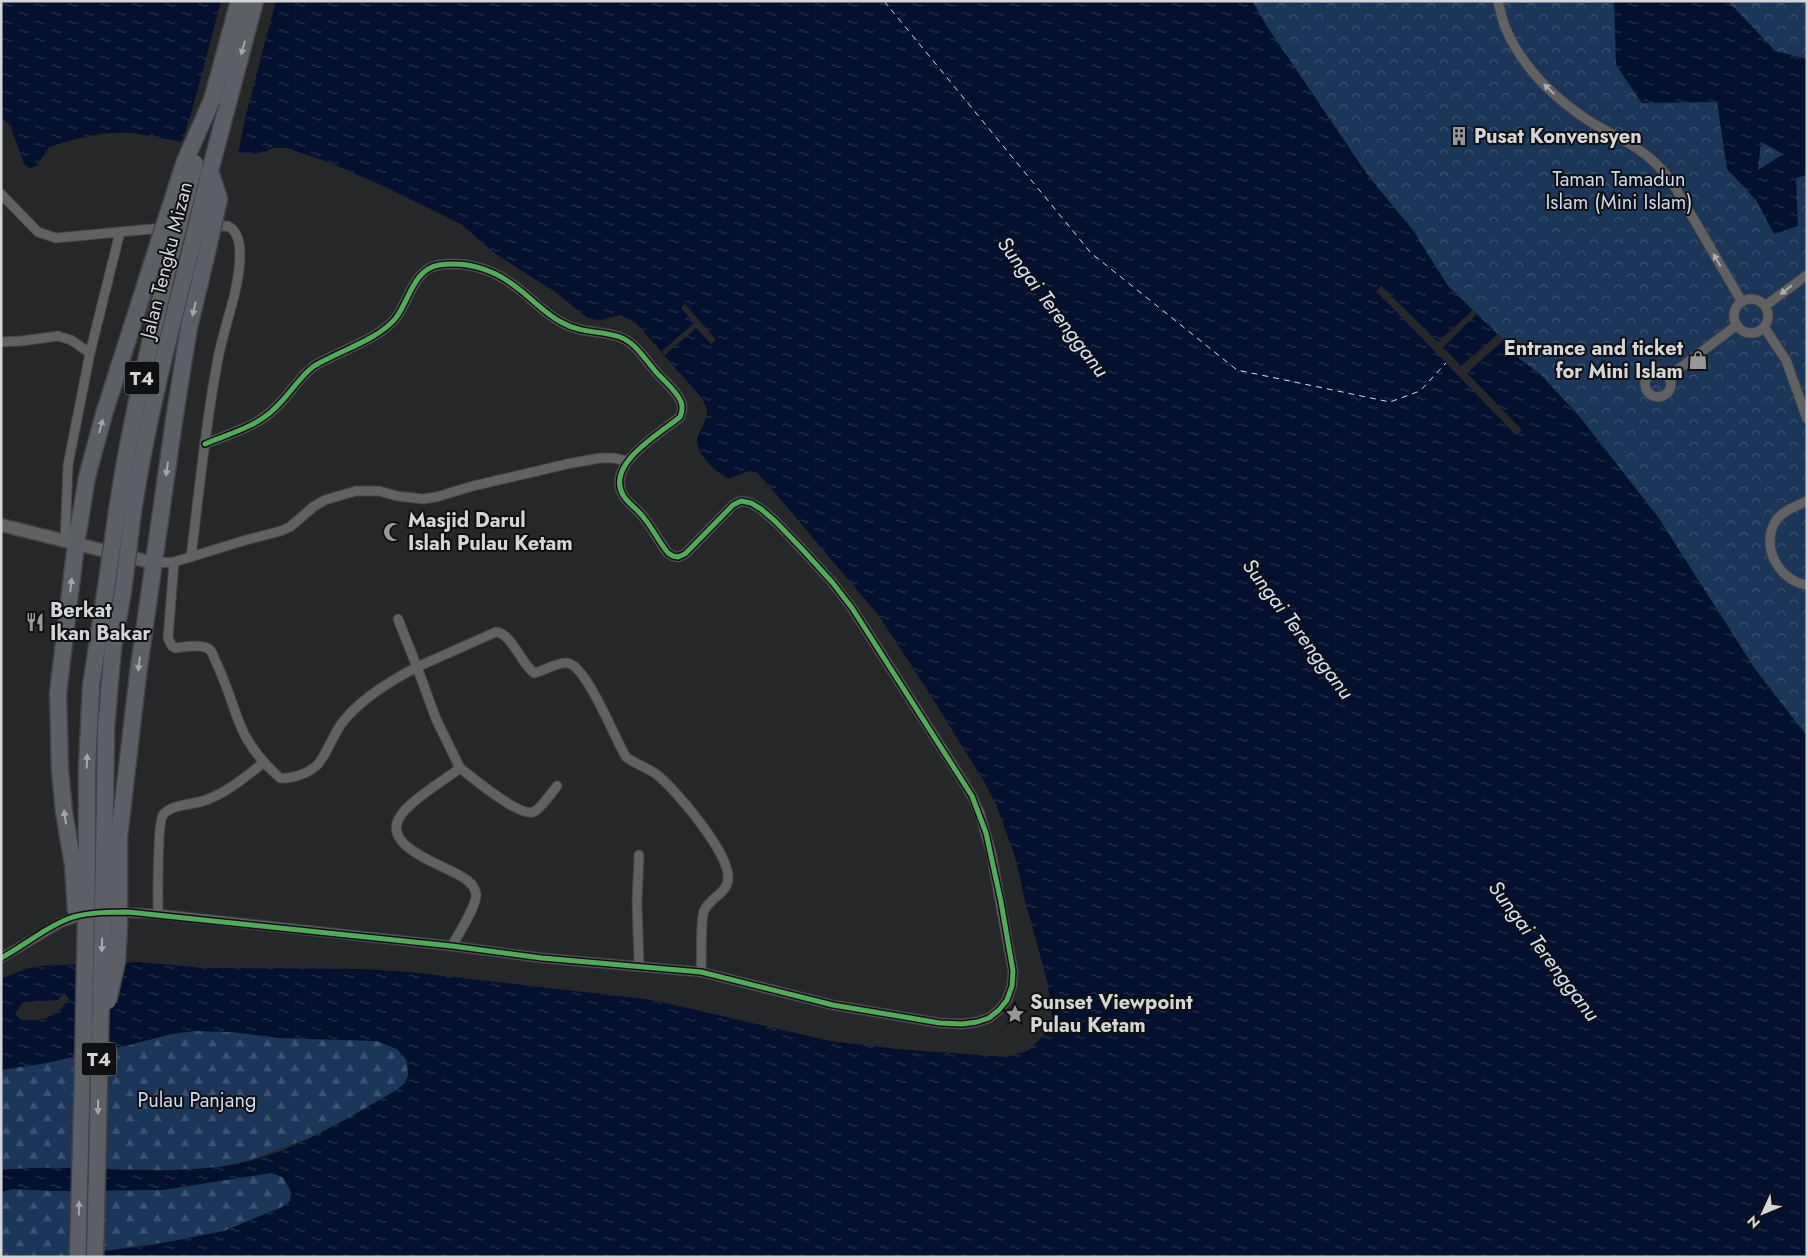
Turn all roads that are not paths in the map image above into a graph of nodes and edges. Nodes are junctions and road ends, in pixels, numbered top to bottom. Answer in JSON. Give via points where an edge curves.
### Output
{"nodes":[{"id":1,"x":239,"y":1,"type":"edge"},
{"id":2,"x":256,"y":1,"type":"edge"},
{"id":3,"x":1498,"y":1,"type":"edge"},
{"id":4,"x":210,"y":171,"type":"junction"},
{"id":5,"x":1,"y":194,"type":"edge"},
{"id":6,"x":120,"y":232,"type":"junction"},
{"id":7,"x":165,"y":246,"type":"junction"},
{"id":8,"x":1807,"y":274,"type":"edge"},
{"id":9,"x":1742,"y":302,"type":"junction"},
{"id":10,"x":1765,"y":306,"type":"junction"},
{"id":11,"x":1737,"y":325,"type":"junction"},
{"id":12,"x":1764,"y":327,"type":"junction"},
{"id":13,"x":1,"y":342,"type":"edge"},
{"id":14,"x":90,"y":354,"type":"junction"},
{"id":15,"x":1668,"y":378,"type":"dead end"},
{"id":16,"x":1807,"y":419,"type":"edge"},
{"id":17,"x":205,"y":444,"type":"junction"},
{"id":18,"x":627,"y":461,"type":"junction"},
{"id":19,"x":1807,"y":501,"type":"edge"},
{"id":20,"x":125,"y":512,"type":"junction"},
{"id":21,"x":1,"y":525,"type":"edge"},
{"id":22,"x":71,"y":542,"type":"junction"},
{"id":23,"x":191,"y":557,"type":"junction"},
{"id":24,"x":174,"y":562,"type":"junction"},
{"id":25,"x":154,"y":563,"type":"junction"},
{"id":26,"x":1807,"y":585,"type":"edge"},
{"id":27,"x":398,"y":619,"type":"dead end"},
{"id":28,"x":417,"y":667,"type":"junction"},
{"id":29,"x":263,"y":763,"type":"junction"},
{"id":30,"x":460,"y":768,"type":"junction"},
{"id":31,"x":557,"y":786,"type":"dead end"},
{"id":32,"x":639,"y":855,"type":"dead end"},
{"id":33,"x":112,"y":862,"type":"junction"},
{"id":34,"x":80,"y":863,"type":"junction"},
{"id":35,"x":158,"y":914,"type":"junction"},
{"id":36,"x":452,"y":946,"type":"junction"},
{"id":37,"x":1,"y":958,"type":"edge"},
{"id":38,"x":639,"y":965,"type":"junction"},
{"id":39,"x":701,"y":972,"type":"junction"},
{"id":40,"x":78,"y":1257,"type":"edge"},
{"id":41,"x":95,"y":1257,"type":"edge"}],
"edges":[{"from":1,"to":7,"type":"highway","bridge":true,"via":[[212,100],[185,161]]},
{"from":2,"to":4,"type":"highway","name":"Jalan Tengku Mizan","number":"T4","one_way":true},
{"from":9,"to":3,"type":"street","one_way":true,"via":[[1660,167],[1643,152],[1562,102],[1538,78],[1505,27]]},
{"from":4,"to":20,"type":"highway","name":"Jalan Tengku Mizan","number":"T4","bridge":true,"via":[[141,461]]},
{"from":4,"to":25,"type":"highway","one_way":true,"bridge":true,"via":[[219,199],[189,327]]},
{"from":5,"to":6,"type":"street","via":[[38,232],[47,236]]},
{"from":6,"to":14,"type":"street"},
{"from":6,"to":17,"type":"street","via":[[228,226],[236,234],[240,254],[238,274],[210,399]]},
{"from":7,"to":20,"type":"highway","name":"Jalan Tengku Mizan","number":"T4","via":[[125,459]]},
{"from":22,"to":7,"type":"highway","one_way":true,"via":[[104,414]]},
{"from":8,"to":10,"type":"street","one_way":true},
{"from":9,"to":10,"type":"street","via":[[1752,299]]},
{"from":9,"to":11,"type":"street","via":[[1735,312]]},
{"from":10,"to":12,"type":"street","via":[[1768,317]]},
{"from":11,"to":12,"type":"street","via":[[1750,333]]},
{"from":11,"to":15,"type":"street"},
{"from":12,"to":16,"type":"street","via":[[1786,360]]},
{"from":13,"to":14,"type":"street","via":[[58,336],[71,340]]},
{"from":14,"to":22,"type":"street","via":[[68,464]]},
{"from":17,"to":18,"type":"street","via":[[258,422],[276,408],[314,366],[388,326],[403,308],[416,282],[430,268],[467,265],[481,267],[505,279],[562,323],[626,340],[678,395],[682,403],[680,417]]},
{"from":17,"to":23,"type":"street"},
{"from":18,"to":23,"type":"street","via":[[600,458],[567,464],[436,498],[356,491],[325,500],[281,531]]},
{"from":18,"to":39,"type":"street","via":[[620,476],[622,494],[643,515],[673,556],[684,554],[733,505],[741,501],[751,503],[775,521],[832,582],[875,643],[972,796],[991,852],[1013,971],[1007,1000],[999,1010],[989,1018],[962,1024],[833,1005]]},
{"from":19,"to":26,"type":"street","via":[[1778,518],[1771,529],[1770,543],[1772,556],[1780,570],[1792,580]]},
{"from":20,"to":33,"type":"highway","name":"Jalan Tengku Mizan","number":"T4","bridge":true,"via":[[123,591],[112,657],[106,728]]},
{"from":34,"to":20,"type":"highway","name":"Jalan Tengku Mizan","number":"T4","one_way":true,"bridge":true,"via":[[90,702],[106,588]]},
{"from":21,"to":22,"type":"street"},
{"from":22,"to":25,"type":"street"},
{"from":34,"to":22,"type":"highway","one_way":true,"via":[[64,812],[60,770],[58,693]]},
{"from":23,"to":24,"type":"street"},
{"from":24,"to":25,"type":"street"},
{"from":24,"to":29,"type":"street","via":[[168,638],[176,648],[198,646],[210,650],[240,724]]},
{"from":25,"to":33,"type":"highway","one_way":true,"via":[[119,837]]},
{"from":27,"to":28,"type":"street"},
{"from":28,"to":29,"type":"street","via":[[382,688],[342,722],[316,766],[295,777],[280,778]]},
{"from":28,"to":30,"type":"street","via":[[436,719]]},
{"from":28,"to":39,"type":"street","via":[[501,632],[534,673],[565,662],[577,668],[626,756],[655,774],[679,795],[728,868],[726,886],[702,915]]},
{"from":29,"to":35,"type":"street","via":[[224,792],[169,810],[162,816]]},
{"from":30,"to":31,"type":"street","via":[[511,806],[531,813],[536,812]]},
{"from":30,"to":36,"type":"street","via":[[404,811],[397,827],[399,836],[413,851],[429,862],[460,875],[474,888],[474,903]]},
{"from":32,"to":38,"type":"street"},
{"from":33,"to":41,"type":"highway","number":"T4","one_way":true,"bridge":true,"via":[[100,1038]]},
{"from":40,"to":34,"type":"highway","number":"T4","one_way":true,"bridge":true,"via":[[83,1071],[78,930]]},
{"from":35,"to":36,"type":"street"},
{"from":35,"to":37,"type":"street","via":[[99,912],[74,917]]},
{"from":36,"to":38,"type":"street","via":[[542,958]]},
{"from":38,"to":39,"type":"street"}]}
